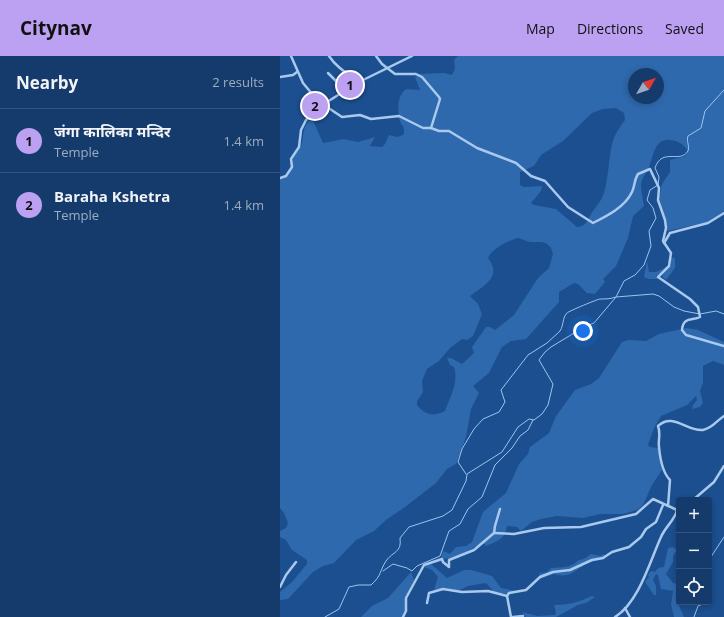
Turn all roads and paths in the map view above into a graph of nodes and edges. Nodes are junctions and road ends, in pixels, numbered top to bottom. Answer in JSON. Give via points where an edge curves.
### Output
{"nodes":[{"id":1,"x":291,"y":56,"type":"edge"},
{"id":2,"x":329,"y":56,"type":"edge"},
{"id":3,"x":376,"y":56,"type":"edge"},
{"id":4,"x":412,"y":56,"type":"edge"},
{"id":5,"x":386,"y":67,"type":"junction"},
{"id":6,"x":297,"y":72,"type":"junction"},
{"id":7,"x":328,"y":73,"type":"dead end"},
{"id":8,"x":280,"y":77,"type":"edge"},
{"id":9,"x":359,"y":82,"type":"junction"},
{"id":10,"x":346,"y":91,"type":"junction"},
{"id":11,"x":323,"y":105,"type":"junction"},
{"id":12,"x":431,"y":128,"type":"junction"},
{"id":13,"x":280,"y":178,"type":"edge"},
{"id":14,"x":724,"y":213,"type":"edge"},
{"id":15,"x":664,"y":243,"type":"junction"},
{"id":16,"x":724,"y":346,"type":"edge"},
{"id":17,"x":724,"y":416,"type":"edge"},
{"id":18,"x":724,"y":466,"type":"edge"},
{"id":19,"x":696,"y":497,"type":"edge"},
{"id":20,"x":663,"y":505,"type":"junction"},
{"id":21,"x":668,"y":506,"type":"junction"},
{"id":22,"x":500,"y":508,"type":"dead end"},
{"id":23,"x":676,"y":509,"type":"edge"},
{"id":24,"x":676,"y":516,"type":"edge"},
{"id":25,"x":494,"y":533,"type":"junction"},
{"id":26,"x":296,"y":562,"type":"dead end"},
{"id":27,"x":280,"y":587,"type":"edge"},
{"id":28,"x":507,"y":596,"type":"junction"},
{"id":29,"x":427,"y":603,"type":"dead end"},
{"id":30,"x":625,"y":608,"type":"junction"},
{"id":31,"x":523,"y":616,"type":"dead end"},
{"id":32,"x":403,"y":617,"type":"edge"},
{"id":33,"x":512,"y":617,"type":"edge"},
{"id":34,"x":615,"y":617,"type":"edge"},
{"id":35,"x":630,"y":617,"type":"edge"}],
"edges":[{"from":1,"to":6,"type":"street"},
{"from":2,"to":9,"type":"street","via":[[338,69],[344,70]]},
{"from":3,"to":5,"type":"street"},
{"from":4,"to":5,"type":"street"},
{"from":5,"to":9,"type":"street"},
{"from":5,"to":12,"type":"street","via":[[398,75],[416,74],[422,77],[439,97]]},
{"from":6,"to":8,"type":"street"},
{"from":6,"to":11,"type":"street","via":[[303,83]]},
{"from":7,"to":10,"type":"street"},
{"from":9,"to":10,"type":"street"},
{"from":10,"to":11,"type":"street"},
{"from":11,"to":12,"type":"street","via":[[342,117],[360,115],[371,119],[400,116],[423,128]]},
{"from":11,"to":13,"type":"street","via":[[304,123],[299,147],[291,159],[292,167],[286,176]]},
{"from":12,"to":15,"type":"street","via":[[449,131],[477,148],[516,163],[531,176],[545,181],[568,207],[593,222],[610,215],[624,202],[634,190],[638,174],[650,169],[659,188],[658,200],[666,228]]},
{"from":14,"to":15,"type":"street","via":[[702,225],[670,233]]},
{"from":15,"to":16,"type":"street","via":[[671,253],[670,263],[658,277],[690,299],[700,312],[699,318],[690,318],[682,330],[686,335]]},
{"from":17,"to":21,"type":"street","via":[[712,427],[701,430],[672,420],[658,426],[665,475],[670,480]]},
{"from":18,"to":19,"type":"street","via":[[714,482]]},
{"from":20,"to":21,"type":"street"},
{"from":20,"to":25,"type":"street","via":[[653,499],[636,514],[581,526],[544,528],[509,535]]},
{"from":20,"to":28,"type":"street","via":[[656,522],[629,547],[570,570],[540,577],[526,590],[512,591]]},
{"from":21,"to":23,"type":"street"},
{"from":22,"to":25,"type":"street"},
{"from":24,"to":30,"type":"street","via":[[661,537],[638,591]]},
{"from":25,"to":32,"type":"street","via":[[474,550],[449,560],[449,567],[442,559],[424,565],[406,598],[406,611]]},
{"from":26,"to":27,"type":"street"},
{"from":28,"to":29,"type":"street","via":[[488,591],[462,592],[443,589],[429,593]]},
{"from":28,"to":33,"type":"street"},
{"from":30,"to":34,"type":"street"},
{"from":30,"to":35,"type":"street"},
{"from":31,"to":33,"type":"street"}]}
